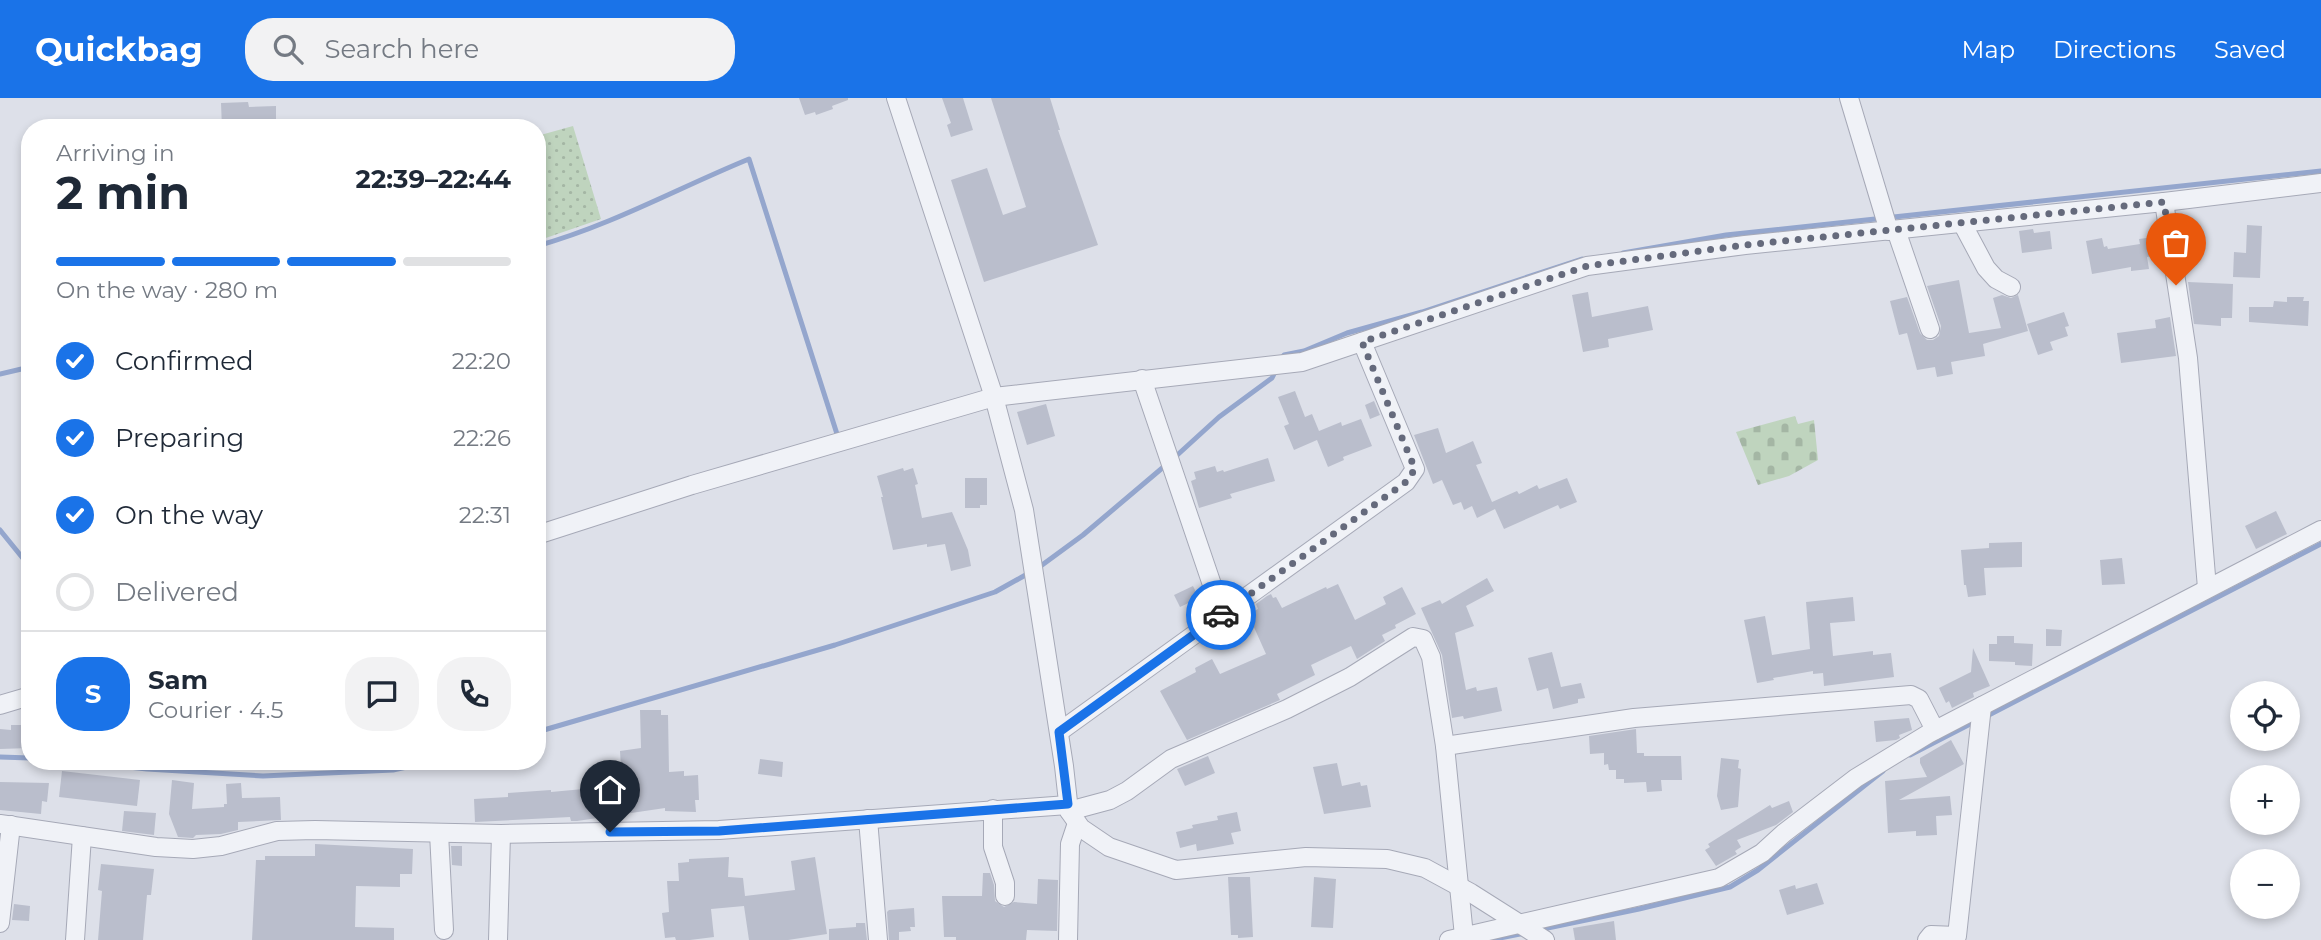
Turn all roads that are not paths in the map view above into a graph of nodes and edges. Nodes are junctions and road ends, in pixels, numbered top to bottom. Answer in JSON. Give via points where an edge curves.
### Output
{"nodes":[{"id":1,"x":896,"y":98,"type":"edge"},
{"id":2,"x":1849,"y":98,"type":"edge"},
{"id":3,"x":2321,"y":183,"type":"edge"},
{"id":4,"x":2164,"y":202,"type":"junction"},
{"id":5,"x":1962,"y":223,"type":"junction"},
{"id":6,"x":1893,"y":230,"type":"junction"},
{"id":7,"x":2011,"y":287,"type":"dead end"},
{"id":8,"x":1930,"y":329,"type":"dead end"},
{"id":9,"x":1362,"y":342,"type":"junction"},
{"id":10,"x":1142,"y":379,"type":"junction"},
{"id":11,"x":995,"y":397,"type":"junction"},
{"id":12,"x":2321,"y":530,"type":"edge"},
{"id":13,"x":546,"y":532,"type":"edge"},
{"id":14,"x":2207,"y":588,"type":"junction"},
{"id":15,"x":1222,"y":614,"type":"junction"},
{"id":16,"x":21,"y":699,"type":"edge"},
{"id":17,"x":0,"y":705,"type":"edge"},
{"id":18,"x":1982,"y":706,"type":"junction"},
{"id":19,"x":1935,"y":730,"type":"junction"},
{"id":20,"x":1059,"y":732,"type":"junction"},
{"id":21,"x":1445,"y":746,"type":"junction"},
{"id":22,"x":993,"y":809,"type":"junction"},
{"id":23,"x":1072,"y":813,"type":"junction"},
{"id":24,"x":868,"y":819,"type":"junction"},
{"id":25,"x":5,"y":824,"type":"edge"},
{"id":26,"x":439,"y":832,"type":"junction"},
{"id":27,"x":501,"y":834,"type":"junction"},
{"id":28,"x":82,"y":836,"type":"junction"},
{"id":29,"x":1460,"y":887,"type":"junction"},
{"id":30,"x":1005,"y":896,"type":"dead end"},
{"id":31,"x":0,"y":923,"type":"edge"},
{"id":32,"x":1519,"y":923,"type":"junction"},
{"id":33,"x":444,"y":930,"type":"dead end"},
{"id":34,"x":1456,"y":938,"type":"edge"},
{"id":35,"x":75,"y":940,"type":"edge"},
{"id":36,"x":498,"y":940,"type":"edge"},
{"id":37,"x":878,"y":940,"type":"edge"},
{"id":38,"x":1068,"y":940,"type":"edge"},
{"id":39,"x":1545,"y":940,"type":"edge"},
{"id":40,"x":1927,"y":940,"type":"edge"}],
"edges":[{"from":1,"to":11,"type":"street"},
{"from":2,"to":6,"type":"street"},
{"from":3,"to":4,"type":"street"},
{"from":4,"to":5,"type":"street"},
{"from":4,"to":14,"type":"street","via":[[2188,358]]},
{"from":5,"to":6,"type":"street"},
{"from":5,"to":7,"type":"street","via":[[1986,268]]},
{"from":6,"to":8,"type":"street"},
{"from":6,"to":9,"type":"street","via":[[1587,266]]},
{"from":9,"to":10,"type":"street","via":[[1302,362]]},
{"from":9,"to":15,"type":"street","via":[[1415,469],[1406,482]]},
{"from":10,"to":11,"type":"street"},
{"from":10,"to":15,"type":"street"},
{"from":11,"to":13,"type":"street"},
{"from":11,"to":20,"type":"street","via":[[1024,510]]},
{"from":12,"to":14,"type":"street"},
{"from":14,"to":18,"type":"street"},
{"from":15,"to":20,"type":"street"},
{"from":16,"to":17,"type":"street"},
{"from":18,"to":19,"type":"street"},
{"from":18,"to":40,"type":"street","via":[[1957,936],[1931,935]]},
{"from":19,"to":21,"type":"street","via":[[1919,699],[1911,695],[1634,718]]},
{"from":19,"to":32,"type":"street","via":[[1856,778],[1762,853],[1719,878]]},
{"from":20,"to":23,"type":"street"},
{"from":21,"to":23,"type":"street","via":[[1431,657],[1423,639],[1413,637],[1350,677],[1171,759],[1110,800]]},
{"from":21,"to":29,"type":"street"},
{"from":22,"to":23,"type":"street"},
{"from":22,"to":24,"type":"street"},
{"from":22,"to":30,"type":"street","via":[[993,847],[1006,883]]},
{"from":23,"to":29,"type":"street","via":[[1081,828],[1109,846],[1176,870],[1306,857],[1387,859],[1425,868]]},
{"from":23,"to":38,"type":"street"},
{"from":24,"to":27,"type":"street","via":[[719,831]]},
{"from":24,"to":37,"type":"street"},
{"from":25,"to":28,"type":"street"},
{"from":25,"to":31,"type":"street"},
{"from":26,"to":27,"type":"street"},
{"from":26,"to":28,"type":"street","via":[[277,831],[193,849]]},
{"from":26,"to":33,"type":"street"},
{"from":27,"to":36,"type":"street"},
{"from":28,"to":35,"type":"street"},
{"from":29,"to":32,"type":"street"},
{"from":29,"to":34,"type":"street"},
{"from":32,"to":34,"type":"street"},
{"from":32,"to":39,"type":"street"}]}
